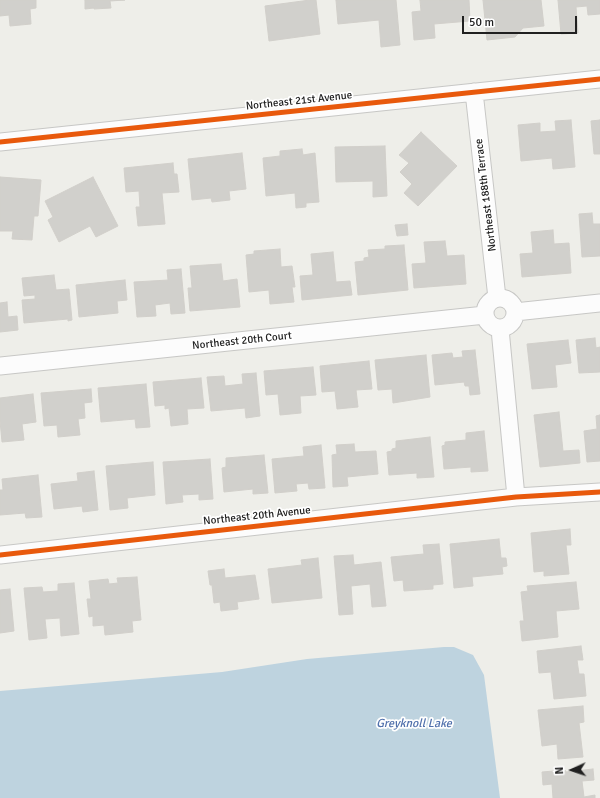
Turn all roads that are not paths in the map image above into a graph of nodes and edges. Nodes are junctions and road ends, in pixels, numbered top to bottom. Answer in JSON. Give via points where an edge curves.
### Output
{"nodes":[{"id":1,"x":600,"y":79,"type":"edge"},
{"id":2,"x":474,"y":92,"type":"junction"},
{"id":3,"x":0,"y":142,"type":"edge"},
{"id":4,"x":497,"y":298,"type":"junction"},
{"id":5,"x":600,"y":303,"type":"edge"},
{"id":6,"x":515,"y":312,"type":"junction"},
{"id":7,"x":485,"y":316,"type":"junction"},
{"id":8,"x":500,"y":329,"type":"junction"},
{"id":9,"x":0,"y":366,"type":"edge"},
{"id":10,"x":600,"y":492,"type":"edge"},
{"id":11,"x":516,"y":498,"type":"junction"},
{"id":12,"x":0,"y":555,"type":"edge"}],
"edges":[{"from":1,"to":2,"type":"street","name":"Northeast 21st Avenue"},
{"from":2,"to":3,"type":"street","name":"Northeast 21st Avenue"},
{"from":2,"to":4,"type":"street","name":"Northeast 188th Terrace"},
{"from":4,"to":6,"type":"street","via":[[507,300]]},
{"from":4,"to":7,"type":"street","via":[[486,306]]},
{"from":5,"to":6,"type":"street"},
{"from":6,"to":8,"type":"street","via":[[513,322]]},
{"from":7,"to":8,"type":"street","via":[[492,327]]},
{"from":7,"to":9,"type":"street","name":"Northeast 20th Court"},
{"from":8,"to":11,"type":"street"},
{"from":10,"to":11,"type":"street","name":"Northeast 20th Avenue"},
{"from":11,"to":12,"type":"street","name":"Northeast 20th Avenue"}]}
